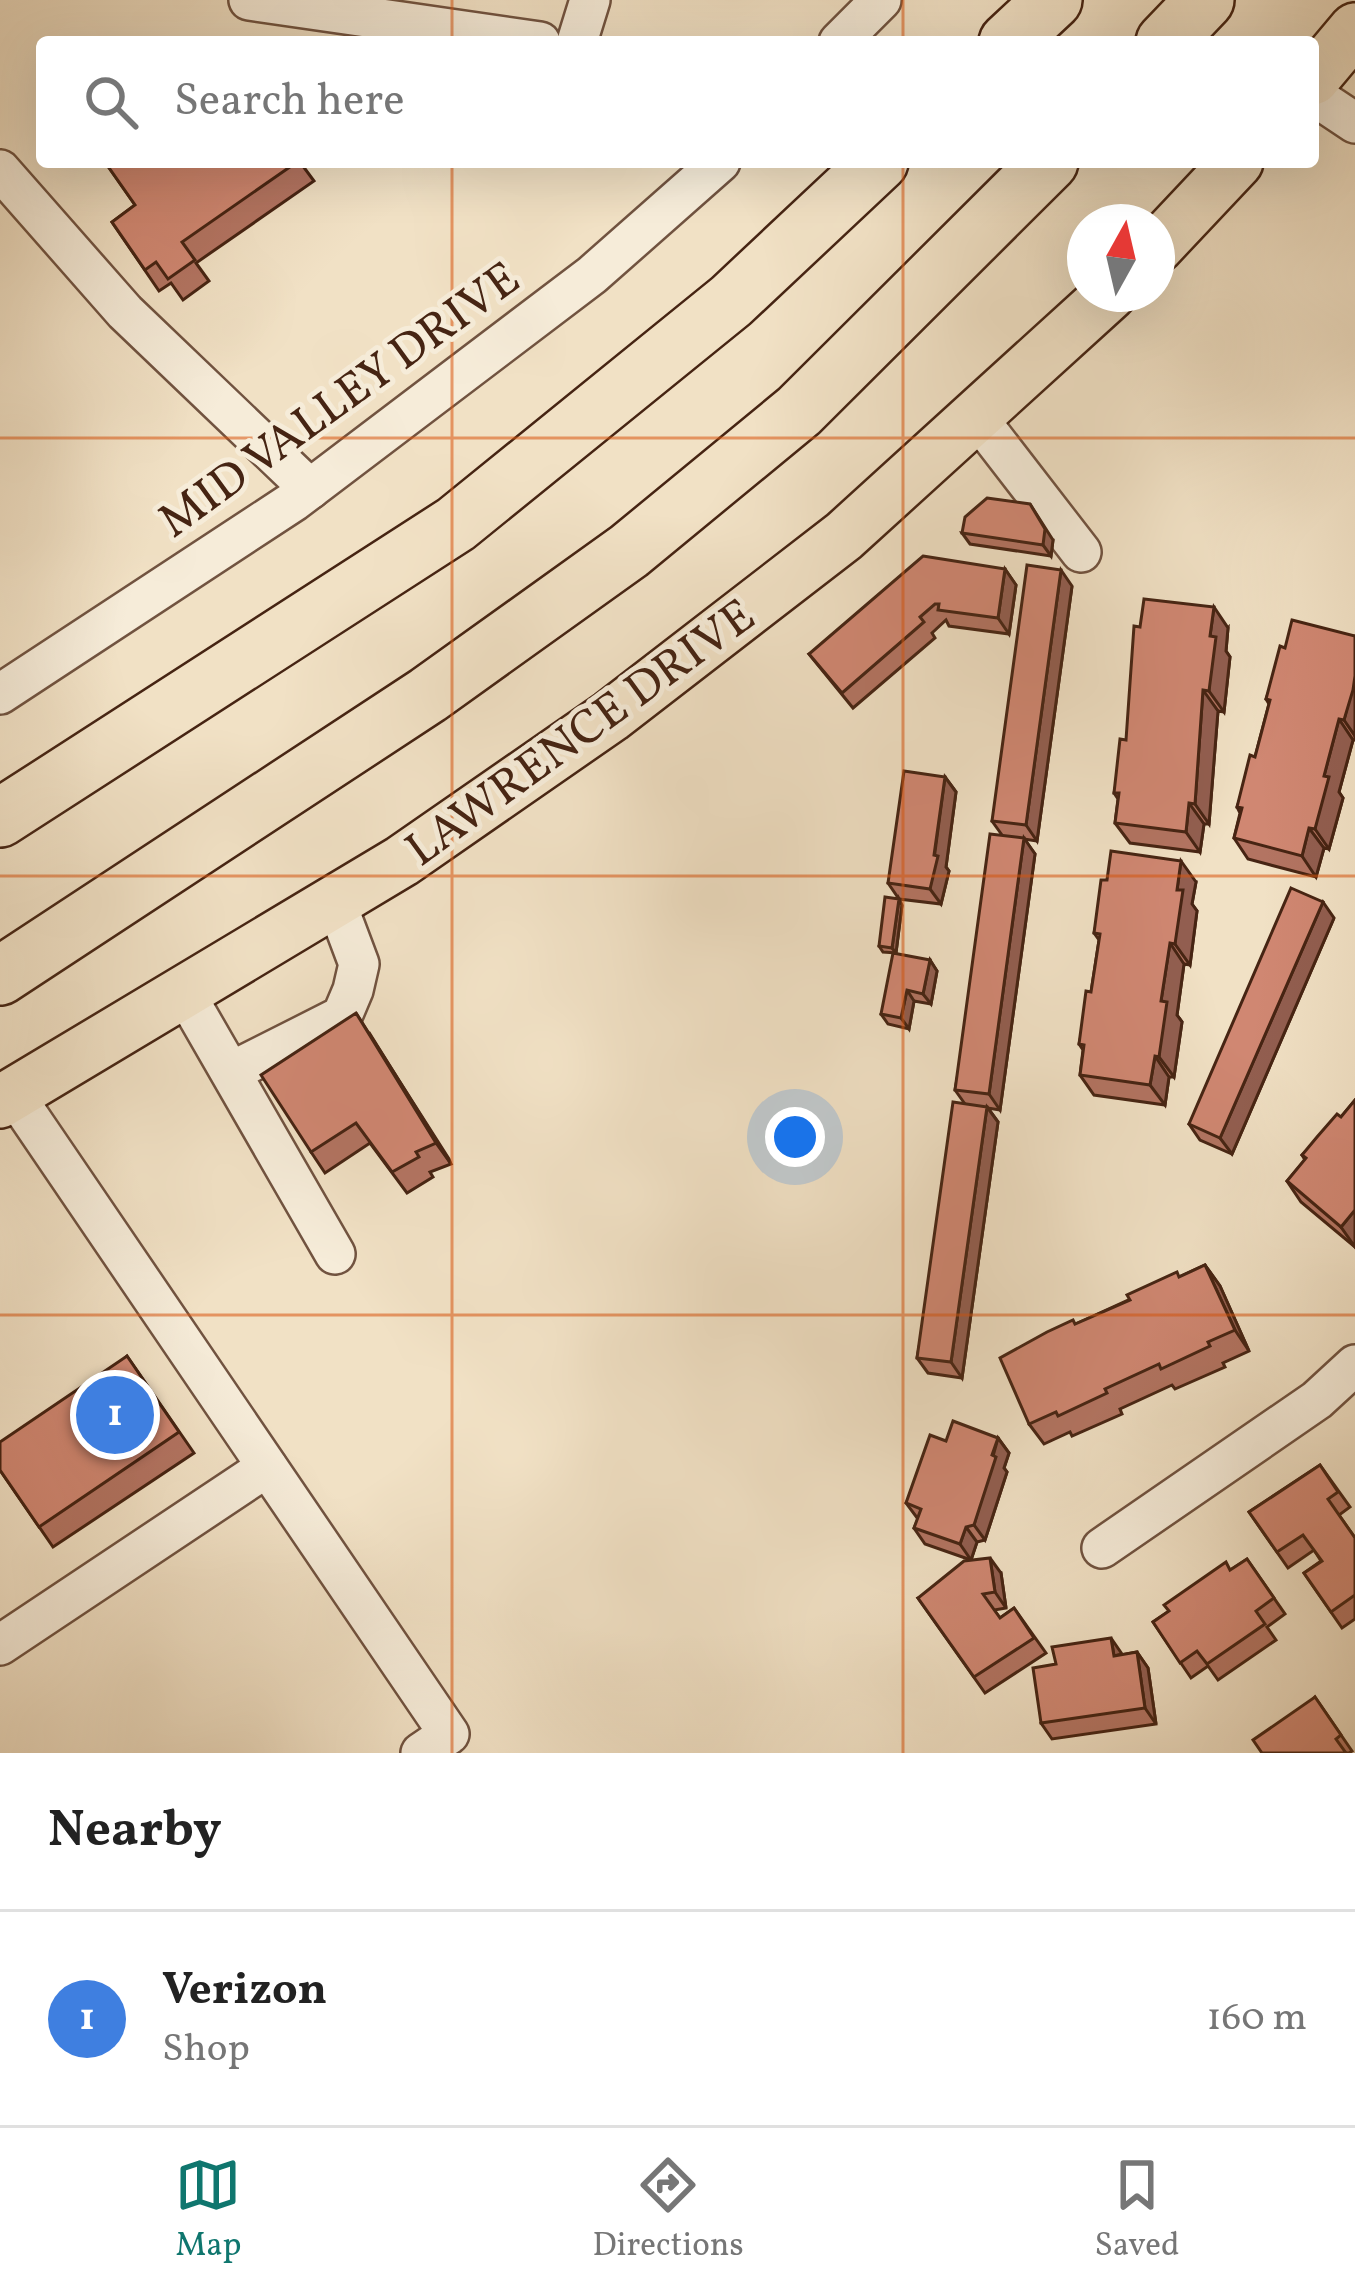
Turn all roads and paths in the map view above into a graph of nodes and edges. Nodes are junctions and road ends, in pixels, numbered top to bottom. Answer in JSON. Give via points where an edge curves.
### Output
{"nodes":[{"id":1,"x":249,"y":0,"type":"edge"},
{"id":2,"x":590,"y":0,"type":"edge"},
{"id":3,"x":881,"y":0,"type":"edge"},
{"id":4,"x":1053,"y":0,"type":"edge"},
{"id":5,"x":1205,"y":0,"type":"edge"},
{"id":6,"x":313,"y":5,"type":"edge"},
{"id":7,"x":1355,"y":29,"type":"edge"},
{"id":8,"x":503,"y":36,"type":"edge"},
{"id":9,"x":579,"y":36,"type":"edge"},
{"id":10,"x":845,"y":36,"type":"edge"},
{"id":11,"x":1014,"y":36,"type":"edge"},
{"id":12,"x":1171,"y":36,"type":"edge"},
{"id":13,"x":1319,"y":72,"type":"edge"},
{"id":14,"x":1319,"y":99,"type":"edge"},
{"id":15,"x":1355,"y":123,"type":"edge"},
{"id":16,"x":710,"y":168,"type":"edge"},
{"id":17,"x":873,"y":168,"type":"edge"},
{"id":18,"x":1043,"y":168,"type":"edge"},
{"id":19,"x":1231,"y":168,"type":"edge"},
{"id":20,"x":0,"y":170,"type":"edge"},
{"id":21,"x":1175,"y":228,"type":"edge"},
{"id":22,"x":1090,"y":312,"type":"edge"},
{"id":23,"x":976,"y":416,"type":"junction"},
{"id":24,"x":310,"y":489,"type":"junction"},
{"id":25,"x":1081,"y":552,"type":"dead end"},
{"id":26,"x":0,"y":694,"type":"edge"},
{"id":27,"x":0,"y":818,"type":"edge"},
{"id":28,"x":335,"y":900,"type":"junction"},
{"id":29,"x":0,"y":976,"type":"edge"},
{"id":30,"x":183,"y":990,"type":"junction"},
{"id":31,"x":231,"y":1072,"type":"junction"},
{"id":32,"x":7,"y":1098,"type":"edge"},
{"id":33,"x":335,"y":1254,"type":"dead end"},
{"id":34,"x":1354,"y":1370,"type":"edge"},
{"id":35,"x":267,"y":1467,"type":"junction"},
{"id":36,"x":1102,"y":1548,"type":"dead end"},
{"id":37,"x":0,"y":1645,"type":"edge"},
{"id":38,"x":421,"y":1753,"type":"edge"}],
"edges":[{"from":1,"to":6,"type":"street"},
{"from":2,"to":9,"type":"street"},
{"from":3,"to":10,"type":"street"},
{"from":4,"to":11,"type":"highway"},
{"from":5,"to":12,"type":"highway"},
{"from":6,"to":8,"type":"street"},
{"from":7,"to":13,"type":"main road"},
{"from":14,"to":15,"type":"street"},
{"from":16,"to":24,"type":"street","name":"MID VALLEY DRIVE","via":[[592,275]]},
{"from":17,"to":27,"type":"highway","via":[[731,301],[456,524]]},
{"from":18,"to":29,"type":"highway","via":[[799,411],[628,551],[428,695]]},
{"from":19,"to":21,"type":"main road"},
{"from":20,"to":24,"type":"street","via":[[125,312]]},
{"from":22,"to":23,"type":"main road","name":"LAWRENCE DRIVE"},
{"from":23,"to":25,"type":"street"},
{"from":23,"to":28,"type":"main road","name":"LAWRENCE DRIVE","via":[[844,536],[611,716]]},
{"from":24,"to":26,"type":"street","name":"MID VALLEY DRIVE"},
{"from":28,"to":30,"type":"main road","name":"LAWRENCE DRIVE"},
{"from":28,"to":31,"type":"street","via":[[358,964],[342,1016]]},
{"from":30,"to":31,"type":"street"},
{"from":30,"to":32,"type":"main road","name":"LAWRENCE DRIVE"},
{"from":31,"to":33,"type":"street"},
{"from":32,"to":35,"type":"street"},
{"from":34,"to":36,"type":"street"},
{"from":35,"to":37,"type":"street"},
{"from":35,"to":38,"type":"street","via":[[449,1734]]}]}
